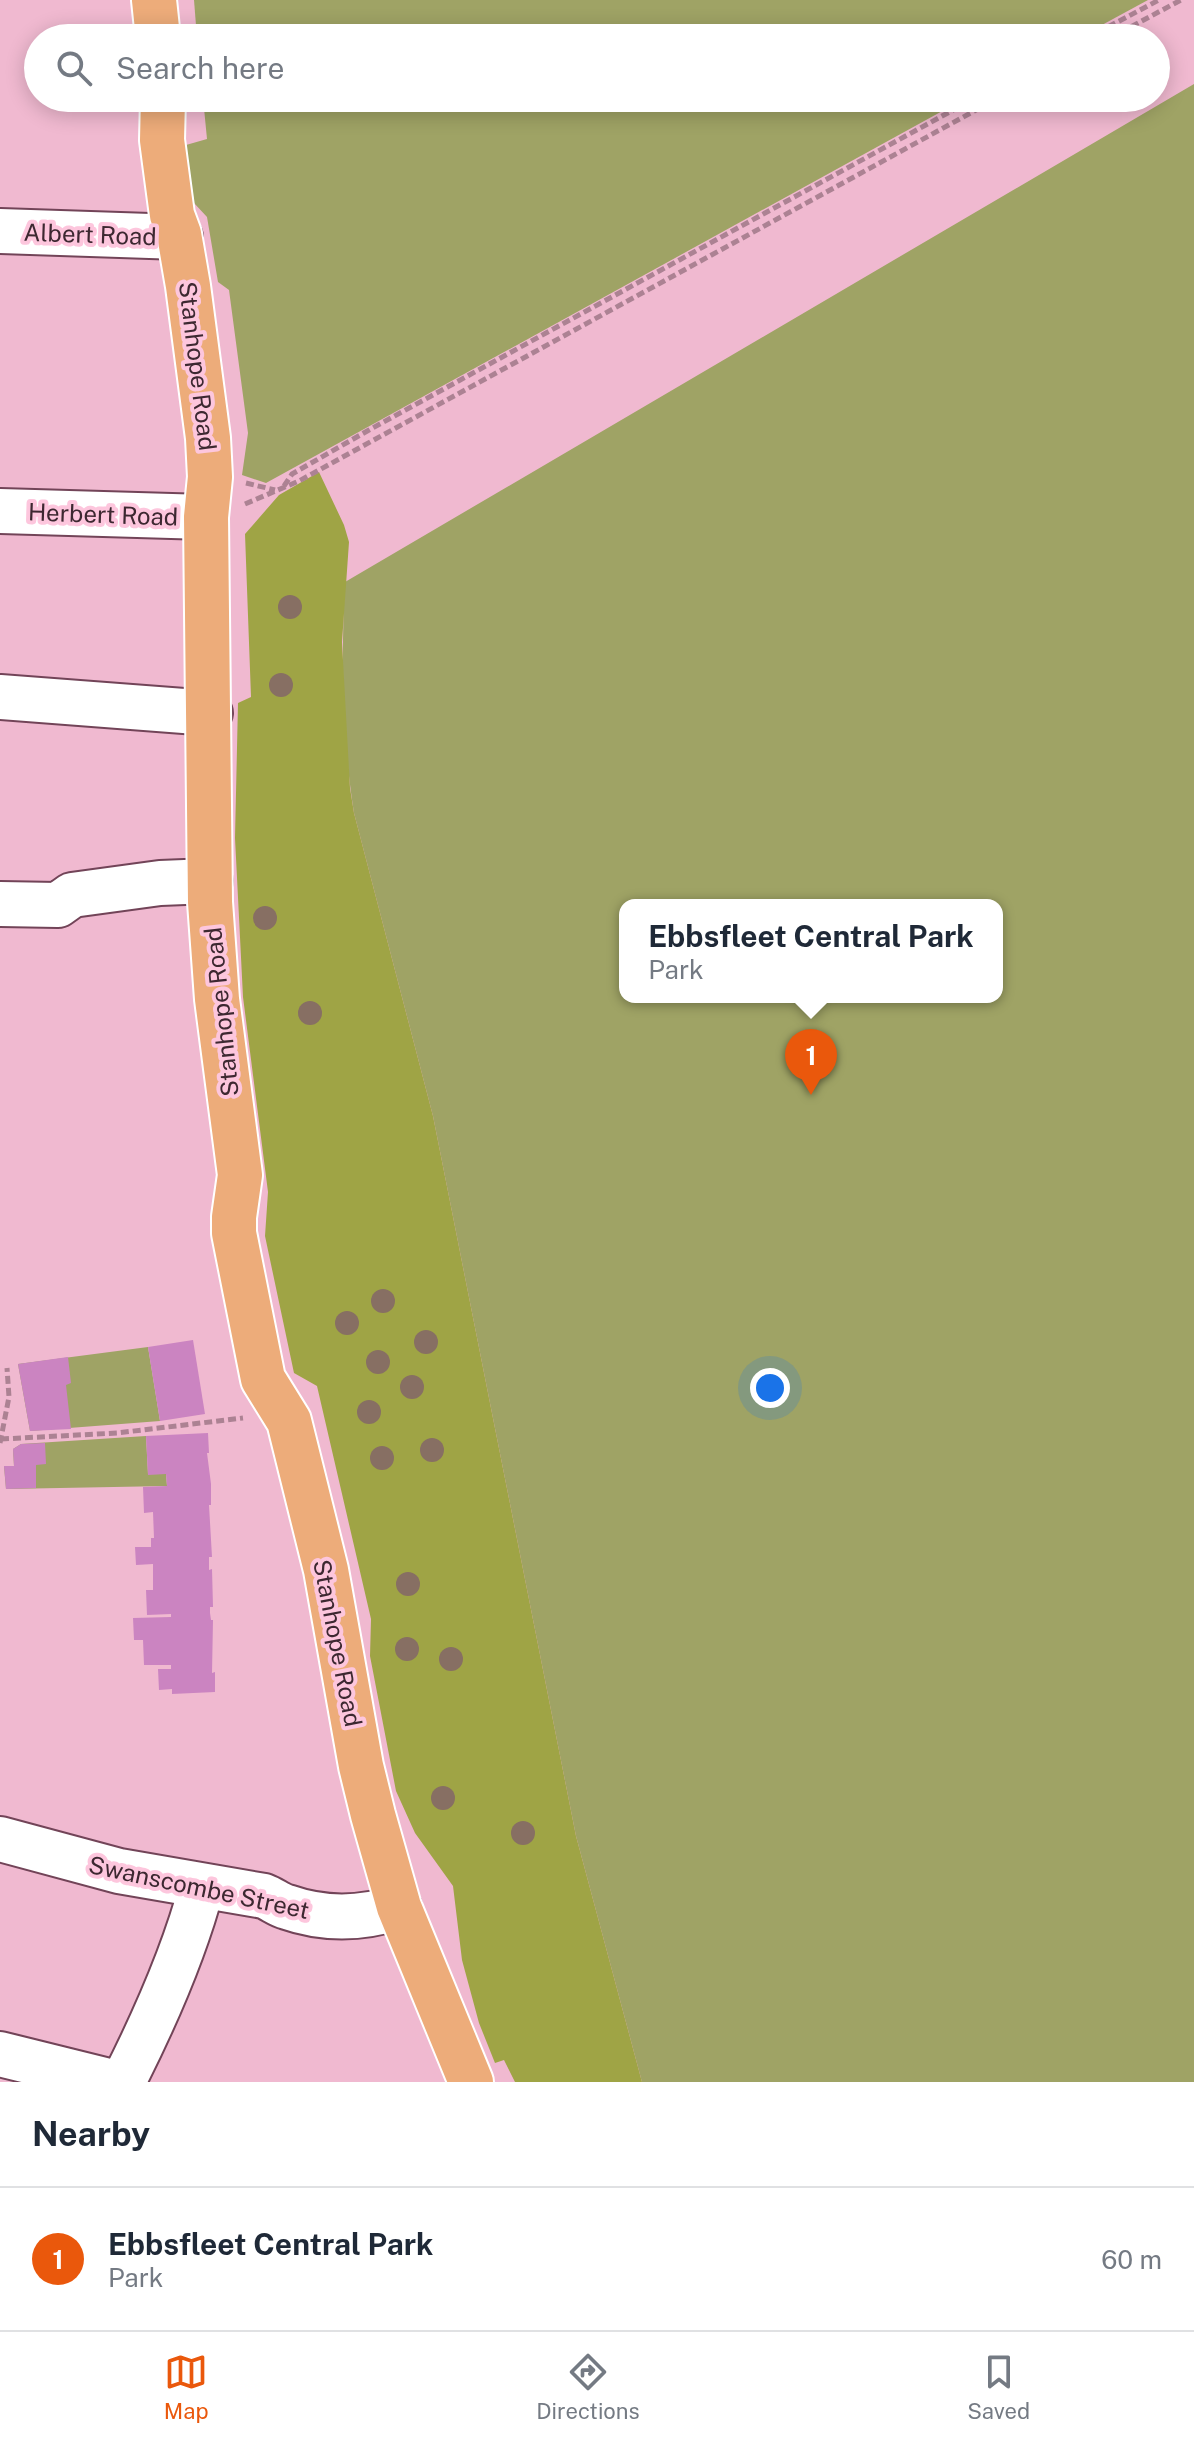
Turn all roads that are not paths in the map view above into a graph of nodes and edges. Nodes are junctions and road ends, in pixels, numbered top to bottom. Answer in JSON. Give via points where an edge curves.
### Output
{"nodes":[{"id":1,"x":154,"y":0,"type":"edge"},
{"id":2,"x":157,"y":24,"type":"edge"},
{"id":3,"x":163,"y":112,"type":"edge"},
{"id":4,"x":0,"y":231,"type":"edge"},
{"id":5,"x":180,"y":237,"type":"junction"},
{"id":6,"x":0,"y":511,"type":"edge"},
{"id":7,"x":206,"y":517,"type":"junction"},
{"id":8,"x":0,"y":697,"type":"edge"},
{"id":9,"x":210,"y":713,"type":"junction"},
{"id":10,"x":210,"y":881,"type":"junction"},
{"id":11,"x":0,"y":904,"type":"edge"},
{"id":12,"x":0,"y":1839,"type":"edge"},
{"id":13,"x":202,"y":1886,"type":"junction"},
{"id":14,"x":399,"y":1907,"type":"junction"},
{"id":15,"x":0,"y":2054,"type":"edge"},
{"id":16,"x":113,"y":2082,"type":"edge"},
{"id":17,"x":123,"y":2082,"type":"edge"},
{"id":18,"x":471,"y":2082,"type":"edge"}],
"edges":[{"from":1,"to":2,"type":"main road"},
{"from":3,"to":5,"type":"main road","name":"Stanhope Road","via":[[172,215]]},
{"from":4,"to":5,"type":"street","name":"Albert Road"},
{"from":5,"to":7,"type":"main road","name":"Stanhope Road","via":[[208,438]]},
{"from":6,"to":7,"type":"street","name":"Herbert Road"},
{"from":7,"to":9,"type":"main road","name":"Stanhope Road"},
{"from":8,"to":9,"type":"street"},
{"from":9,"to":10,"type":"main road","name":"Stanhope Road"},
{"from":10,"to":11,"type":"street","via":[[72,895],[58,905]]},
{"from":10,"to":14,"type":"main road","name":"Stanhope Road","via":[[217,999],[240,1175],[234,1233],[263,1379],[290,1426],[326,1570],[361,1766]]},
{"from":12,"to":13,"type":"street","name":"Swanscombe Street","via":[[101,1867]]},
{"from":13,"to":14,"type":"street","name":"Swanscombe Street","via":[[340,1917]]},
{"from":13,"to":17,"type":"street","via":[[156,2012]]},
{"from":14,"to":18,"type":"main road","name":"Stanhope Road"},
{"from":15,"to":16,"type":"street"}]}
